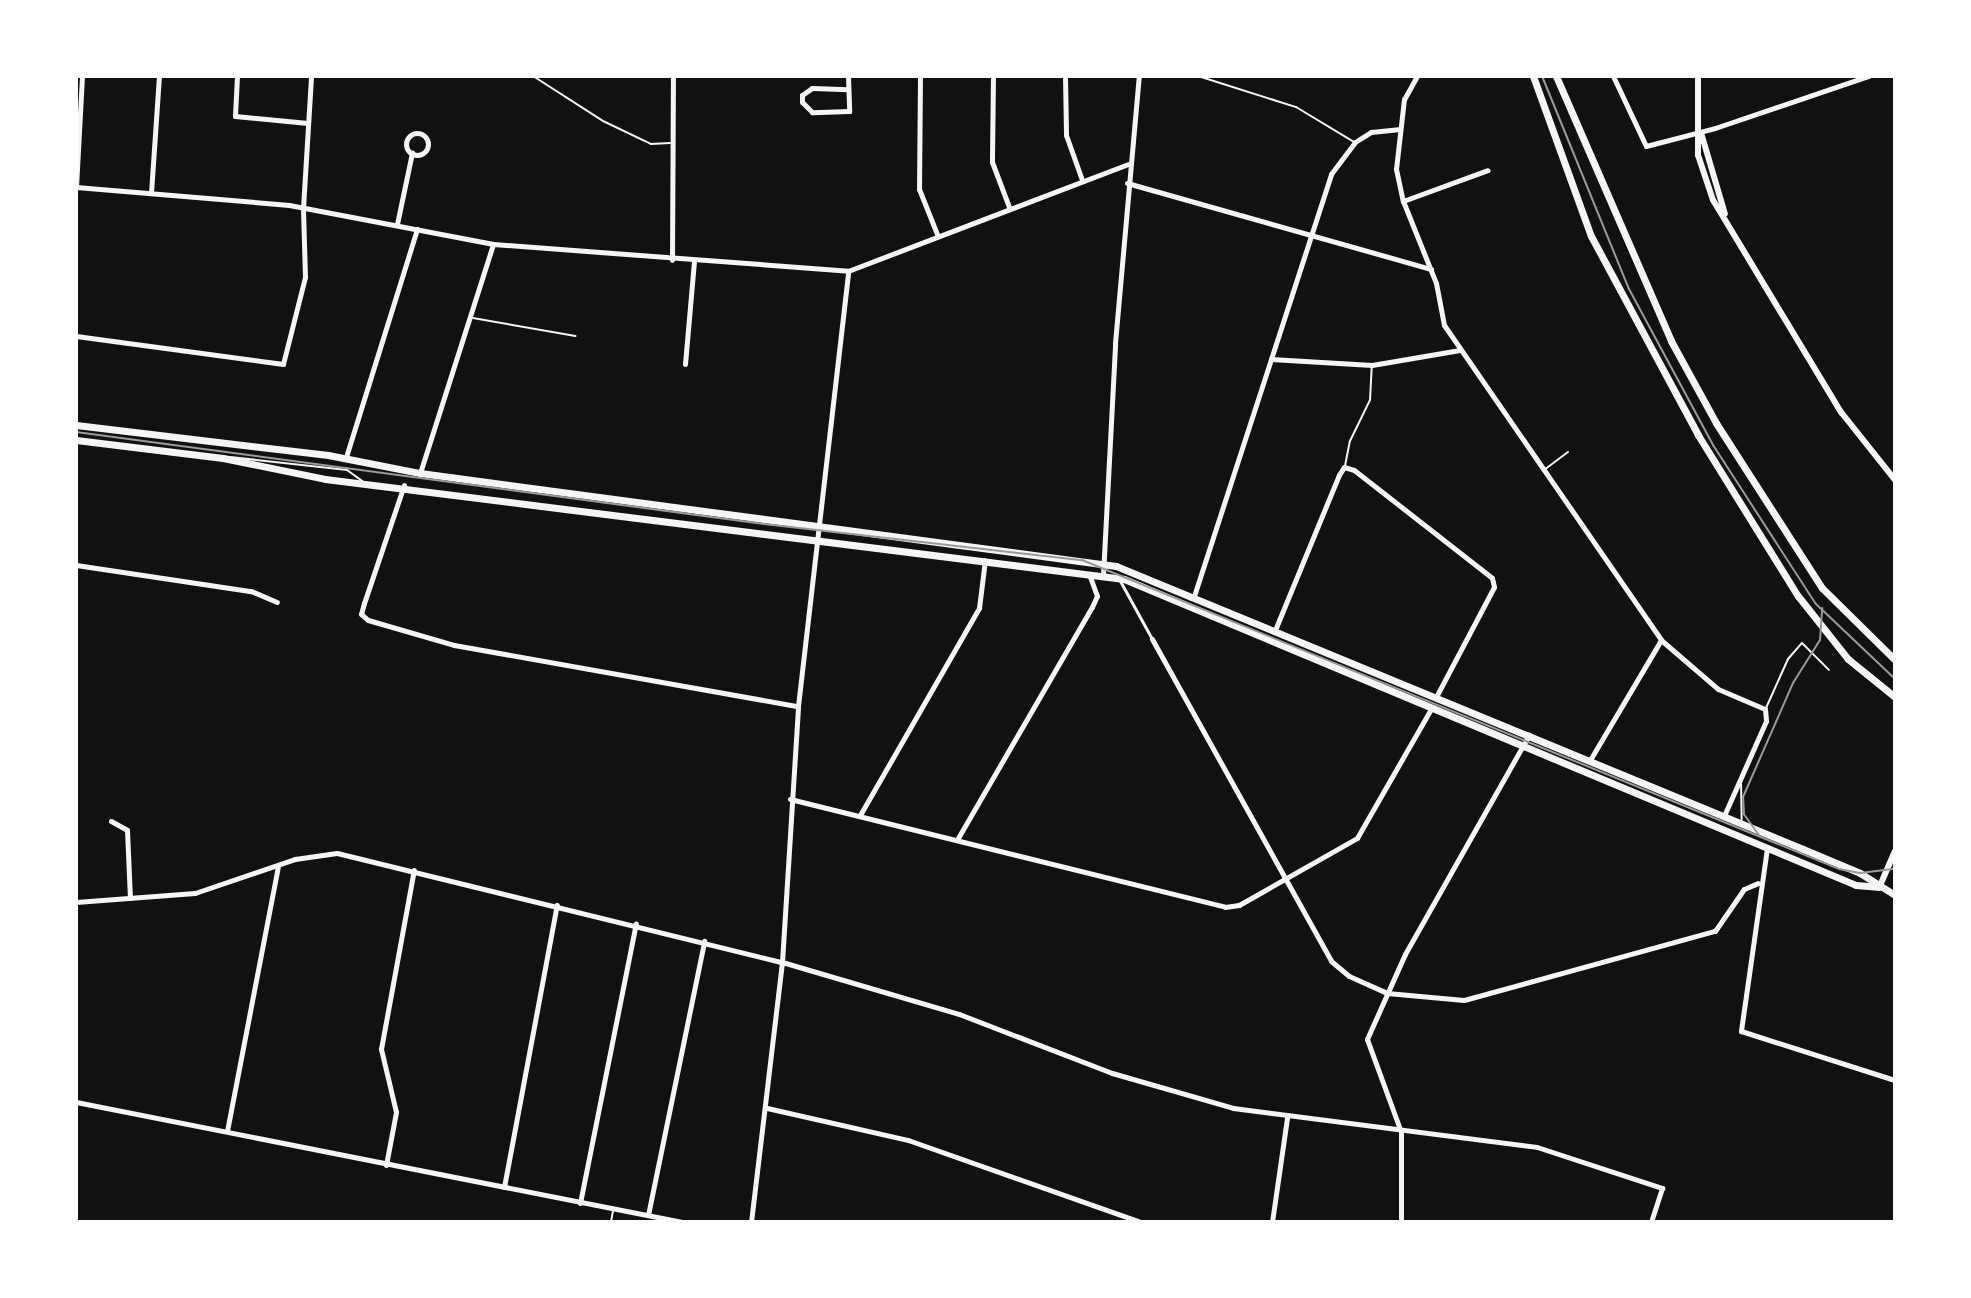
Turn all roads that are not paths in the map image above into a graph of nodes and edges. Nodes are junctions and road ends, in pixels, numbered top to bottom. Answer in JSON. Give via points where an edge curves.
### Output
{"nodes":[{"id":1,"x":82,"y":76,"type":"edge"},
{"id":2,"x":159,"y":76,"type":"edge"},
{"id":3,"x":237,"y":76,"type":"edge"},
{"id":4,"x":311,"y":76,"type":"edge"},
{"id":5,"x":533,"y":76,"type":"edge"},
{"id":6,"x":673,"y":76,"type":"edge"},
{"id":7,"x":848,"y":76,"type":"edge"},
{"id":8,"x":920,"y":76,"type":"edge"},
{"id":9,"x":993,"y":76,"type":"edge"},
{"id":10,"x":1065,"y":76,"type":"edge"},
{"id":11,"x":1139,"y":76,"type":"edge"},
{"id":12,"x":1198,"y":76,"type":"edge"},
{"id":13,"x":1417,"y":76,"type":"edge"},
{"id":14,"x":1533,"y":76,"type":"edge"},
{"id":15,"x":1556,"y":76,"type":"edge"},
{"id":16,"x":1613,"y":76,"type":"edge"},
{"id":17,"x":1698,"y":76,"type":"edge"},
{"id":18,"x":1869,"y":76,"type":"edge"},
{"id":19,"x":848,"y":89,"type":"junction"},
{"id":20,"x":308,"y":123,"type":"junction"},
{"id":21,"x":1398,"y":129,"type":"junction"},
{"id":22,"x":1700,"y":130,"type":"junction"},
{"id":23,"x":1355,"y":142,"type":"junction"},
{"id":24,"x":671,"y":143,"type":"junction"},
{"id":25,"x":412,"y":153,"type":"junction"},
{"id":26,"x":1128,"y":164,"type":"junction"},
{"id":27,"x":1488,"y":170,"type":"dead end"},
{"id":28,"x":1082,"y":180,"type":"junction"},
{"id":29,"x":1127,"y":183,"type":"junction"},
{"id":30,"x":76,"y":188,"type":"edge"},
{"id":31,"x":151,"y":193,"type":"junction"},
{"id":32,"x":1403,"y":201,"type":"junction"},
{"id":33,"x":1009,"y":207,"type":"junction"},
{"id":34,"x":303,"y":208,"type":"junction"},
{"id":35,"x":397,"y":224,"type":"junction"},
{"id":36,"x":417,"y":229,"type":"junction"},
{"id":37,"x":937,"y":234,"type":"junction"},
{"id":38,"x":1312,"y":236,"type":"junction"},
{"id":39,"x":493,"y":244,"type":"junction"},
{"id":40,"x":672,"y":260,"type":"junction"},
{"id":41,"x":694,"y":261,"type":"junction"},
{"id":42,"x":1432,"y":270,"type":"junction"},
{"id":43,"x":848,"y":271,"type":"junction"},
{"id":44,"x":468,"y":316,"type":"junction"},
{"id":45,"x":76,"y":336,"type":"edge"},
{"id":46,"x":575,"y":336,"type":"dead end"},
{"id":47,"x":1460,"y":350,"type":"junction"},
{"id":48,"x":1271,"y":359,"type":"junction"},
{"id":49,"x":685,"y":364,"type":"dead end"},
{"id":50,"x":1372,"y":365,"type":"junction"},
{"id":51,"x":76,"y":425,"type":"edge"},
{"id":52,"x":76,"y":440,"type":"edge"},
{"id":53,"x":1568,"y":452,"type":"dead end"},
{"id":54,"x":346,"y":457,"type":"junction"},
{"id":55,"x":223,"y":458,"type":"junction"},
{"id":56,"x":1344,"y":467,"type":"junction"},
{"id":57,"x":1543,"y":470,"type":"junction"},
{"id":58,"x":420,"y":473,"type":"junction"},
{"id":59,"x":1895,"y":480,"type":"edge"},
{"id":60,"x":363,"y":482,"type":"junction"},
{"id":61,"x":404,"y":485,"type":"junction"},
{"id":62,"x":819,"y":526,"type":"junction"},
{"id":63,"x":816,"y":538,"type":"junction"},
{"id":64,"x":985,"y":559,"type":"junction"},
{"id":65,"x":1103,"y":563,"type":"junction"},
{"id":66,"x":76,"y":565,"type":"edge"},
{"id":67,"x":1089,"y":574,"type":"junction"},
{"id":68,"x":1103,"y":575,"type":"junction"},
{"id":69,"x":1119,"y":578,"type":"junction"},
{"id":70,"x":1194,"y":596,"type":"junction"},
{"id":71,"x":277,"y":602,"type":"dead end"},
{"id":72,"x":1275,"y":630,"type":"junction"},
{"id":73,"x":1152,"y":639,"type":"joint"},
{"id":74,"x":1661,"y":640,"type":"junction"},
{"id":75,"x":1895,"y":660,"type":"edge"},
{"id":76,"x":1829,"y":670,"type":"dead end"},
{"id":77,"x":1436,"y":697,"type":"junction"},
{"id":78,"x":1895,"y":697,"type":"edge"},
{"id":79,"x":798,"y":706,"type":"junction"},
{"id":80,"x":1431,"y":709,"type":"junction"},
{"id":81,"x":1765,"y":709,"type":"junction"},
{"id":82,"x":1529,"y":735,"type":"junction"},
{"id":83,"x":1522,"y":748,"type":"junction"},
{"id":84,"x":1590,"y":760,"type":"junction"},
{"id":85,"x":1740,"y":780,"type":"junction"},
{"id":86,"x":790,"y":799,"type":"junction"},
{"id":87,"x":860,"y":815,"type":"junction"},
{"id":88,"x":1724,"y":816,"type":"junction"},
{"id":89,"x":111,"y":821,"type":"dead end"},
{"id":90,"x":1745,"y":825,"type":"junction"},
{"id":91,"x":958,"y":838,"type":"junction"},
{"id":92,"x":1767,"y":848,"type":"junction"},
{"id":93,"x":1895,"y":851,"type":"edge"},
{"id":94,"x":278,"y":865,"type":"junction"},
{"id":95,"x":414,"y":870,"type":"junction"},
{"id":96,"x":1285,"y":879,"type":"junction"},
{"id":97,"x":1758,"y":883,"type":"junction"},
{"id":98,"x":1879,"y":888,"type":"junction"},
{"id":99,"x":1895,"y":895,"type":"edge"},
{"id":100,"x":130,"y":898,"type":"junction"},
{"id":101,"x":76,"y":902,"type":"edge"},
{"id":102,"x":557,"y":905,"type":"junction"},
{"id":103,"x":636,"y":924,"type":"junction"},
{"id":104,"x":704,"y":941,"type":"junction"},
{"id":105,"x":782,"y":962,"type":"junction"},
{"id":106,"x":1387,"y":993,"type":"junction"},
{"id":107,"x":1895,"y":1080,"type":"edge"},
{"id":108,"x":76,"y":1102,"type":"edge"},
{"id":109,"x":767,"y":1108,"type":"junction"},
{"id":110,"x":1287,"y":1118,"type":"junction"},
{"id":111,"x":227,"y":1131,"type":"junction"},
{"id":112,"x":1401,"y":1132,"type":"junction"},
{"id":113,"x":386,"y":1165,"type":"junction"},
{"id":114,"x":504,"y":1187,"type":"junction"},
{"id":115,"x":580,"y":1203,"type":"junction"},
{"id":116,"x":613,"y":1209,"type":"junction"},
{"id":117,"x":648,"y":1215,"type":"junction"},
{"id":118,"x":611,"y":1222,"type":"edge"},
{"id":119,"x":682,"y":1222,"type":"edge"},
{"id":120,"x":751,"y":1222,"type":"edge"},
{"id":121,"x":1141,"y":1222,"type":"edge"},
{"id":122,"x":1272,"y":1222,"type":"edge"},
{"id":123,"x":1401,"y":1222,"type":"edge"},
{"id":124,"x":1651,"y":1222,"type":"edge"}],
"edges":[{"from":1,"to":30,"type":"street"},
{"from":2,"to":31,"type":"street"},
{"from":3,"to":20,"type":"street","via":[[235,116]]},
{"from":4,"to":20,"type":"street"},
{"from":5,"to":24,"type":"lane","via":[[603,121],[651,144]]},
{"from":6,"to":24,"type":"street"},
{"from":7,"to":19,"type":"street"},
{"from":8,"to":37,"type":"street","via":[[919,189]]},
{"from":9,"to":33,"type":"street","via":[[992,162]]},
{"from":10,"to":28,"type":"street","via":[[1066,135]]},
{"from":11,"to":26,"type":"street"},
{"from":12,"to":23,"type":"lane","via":[[1296,107]]},
{"from":13,"to":21,"type":"street","via":[[1404,99]]},
{"from":14,"to":78,"type":"main road","via":[[1591,236],[1698,435],[1798,596],[1848,659]]},
{"from":15,"to":75,"type":"main road","via":[[1671,341],[1716,423],[1822,588]]},
{"from":16,"to":22,"type":"street","via":[[1646,146]]},
{"from":17,"to":22,"type":"street"},
{"from":18,"to":22,"type":"street"},
{"from":19,"to":19,"type":"street","via":[[849,111],[812,112],[802,102],[802,95],[812,88]]},
{"from":20,"to":34,"type":"street"},
{"from":21,"to":23,"type":"street","via":[[1371,132]]},
{"from":21,"to":32,"type":"street","via":[[1396,169]]},
{"from":22,"to":59,"type":"street","via":[[1698,155],[1713,200],[1841,412]]},
{"from":23,"to":38,"type":"street","via":[[1331,174]]},
{"from":24,"to":40,"type":"street"},
{"from":25,"to":25,"type":"street","via":[[426,149],[423,135],[407,139]]},
{"from":25,"to":35,"type":"street"},
{"from":26,"to":28,"type":"street"},
{"from":26,"to":29,"type":"street"},
{"from":27,"to":32,"type":"street"},
{"from":28,"to":33,"type":"street"},
{"from":29,"to":38,"type":"street"},
{"from":29,"to":65,"type":"street"},
{"from":30,"to":31,"type":"street"},
{"from":31,"to":34,"type":"street"},
{"from":32,"to":42,"type":"street"},
{"from":33,"to":37,"type":"street"},
{"from":34,"to":35,"type":"street"},
{"from":34,"to":45,"type":"street","via":[[305,277],[283,364]]},
{"from":35,"to":36,"type":"street"},
{"from":36,"to":39,"type":"street"},
{"from":36,"to":54,"type":"street"},
{"from":37,"to":43,"type":"street"},
{"from":38,"to":42,"type":"street"},
{"from":38,"to":48,"type":"street"},
{"from":39,"to":40,"type":"street"},
{"from":39,"to":44,"type":"street"},
{"from":40,"to":41,"type":"street"},
{"from":41,"to":43,"type":"street"},
{"from":41,"to":49,"type":"street"},
{"from":42,"to":47,"type":"street","via":[[1441,320]]},
{"from":43,"to":62,"type":"street"},
{"from":44,"to":46,"type":"lane"},
{"from":44,"to":58,"type":"street"},
{"from":47,"to":50,"type":"street"},
{"from":47,"to":57,"type":"street"},
{"from":48,"to":50,"type":"street"},
{"from":48,"to":70,"type":"street"},
{"from":50,"to":56,"type":"lane","via":[[1370,400]]},
{"from":51,"to":54,"type":"main road"},
{"from":52,"to":55,"type":"main road"},
{"from":53,"to":57,"type":"lane"},
{"from":54,"to":58,"type":"main road"},
{"from":55,"to":60,"type":"main road"},
{"from":55,"to":60,"type":"lane","via":[[240,455],[347,470]]},
{"from":56,"to":72,"type":"street"},
{"from":56,"to":77,"type":"street","via":[[1492,578],[1494,587]]},
{"from":57,"to":74,"type":"street"},
{"from":58,"to":62,"type":"main road"},
{"from":60,"to":61,"type":"main road"},
{"from":61,"to":63,"type":"main road"},
{"from":61,"to":79,"type":"street","via":[[361,614],[387,627],[454,645]]},
{"from":62,"to":63,"type":"street"},
{"from":62,"to":65,"type":"main road"},
{"from":63,"to":64,"type":"main road"},
{"from":63,"to":79,"type":"street"},
{"from":64,"to":67,"type":"main road"},
{"from":64,"to":87,"type":"street","via":[[979,608]]},
{"from":65,"to":68,"type":"street"},
{"from":65,"to":70,"type":"main road"},
{"from":66,"to":71,"type":"street","via":[[251,591]]},
{"from":67,"to":68,"type":"main road"},
{"from":67,"to":91,"type":"street","via":[[1097,596],[1092,607]]},
{"from":68,"to":69,"type":"main road"},
{"from":69,"to":73,"type":"street"},
{"from":69,"to":80,"type":"main road"},
{"from":70,"to":72,"type":"main road"},
{"from":72,"to":77,"type":"main road"},
{"from":73,"to":96,"type":"street"},
{"from":74,"to":81,"type":"street","via":[[1718,689]]},
{"from":74,"to":84,"type":"street"},
{"from":76,"to":81,"type":"lane","via":[[1802,643],[1788,659]]},
{"from":77,"to":82,"type":"main road"},
{"from":79,"to":86,"type":"street"},
{"from":80,"to":83,"type":"main road"},
{"from":80,"to":96,"type":"street","via":[[1357,838]]},
{"from":81,"to":85,"type":"street","via":[[1766,721]]},
{"from":82,"to":83,"type":"street"},
{"from":82,"to":84,"type":"main road"},
{"from":83,"to":92,"type":"main road"},
{"from":83,"to":106,"type":"street"},
{"from":84,"to":88,"type":"main road"},
{"from":85,"to":88,"type":"street"},
{"from":85,"to":90,"type":"lane"},
{"from":86,"to":87,"type":"street"},
{"from":86,"to":105,"type":"street"},
{"from":87,"to":91,"type":"street"},
{"from":88,"to":90,"type":"main road"},
{"from":89,"to":100,"type":"street","via":[[127,830]]},
{"from":90,"to":98,"type":"main road","via":[[1860,873]]},
{"from":91,"to":96,"type":"street","via":[[1225,907],[1239,905]]},
{"from":92,"to":97,"type":"street"},
{"from":92,"to":98,"type":"main road","via":[[1856,885]]},
{"from":93,"to":98,"type":"street"},
{"from":94,"to":95,"type":"street","via":[[337,853]]},
{"from":94,"to":100,"type":"street","via":[[195,893]]},
{"from":94,"to":111,"type":"street"},
{"from":95,"to":102,"type":"street"},
{"from":95,"to":113,"type":"street","via":[[381,1049],[396,1112]]},
{"from":96,"to":106,"type":"street","via":[[1338,970]]},
{"from":97,"to":106,"type":"street","via":[[1744,889],[1715,931],[1475,998],[1443,1001]]},
{"from":97,"to":107,"type":"street","via":[[1741,1031]]},
{"from":98,"to":99,"type":"main road"},
{"from":100,"to":101,"type":"street"},
{"from":102,"to":103,"type":"street"},
{"from":102,"to":114,"type":"street"},
{"from":103,"to":104,"type":"street"},
{"from":103,"to":115,"type":"street"},
{"from":104,"to":105,"type":"street"},
{"from":104,"to":117,"type":"street"},
{"from":105,"to":109,"type":"street"},
{"from":105,"to":110,"type":"street","via":[[959,1014],[1145,1083]]},
{"from":106,"to":112,"type":"street","via":[[1367,1039]]},
{"from":108,"to":111,"type":"street"},
{"from":109,"to":120,"type":"street"},
{"from":109,"to":121,"type":"street","via":[[908,1140]]},
{"from":110,"to":112,"type":"street"},
{"from":110,"to":122,"type":"street"},
{"from":111,"to":113,"type":"street"},
{"from":112,"to":123,"type":"street"},
{"from":112,"to":124,"type":"street","via":[[1526,1145],[1647,1181],[1662,1188]]},
{"from":113,"to":114,"type":"street"},
{"from":114,"to":115,"type":"street"},
{"from":115,"to":116,"type":"street"},
{"from":116,"to":117,"type":"street"},
{"from":116,"to":118,"type":"lane"},
{"from":117,"to":119,"type":"street"}]}
